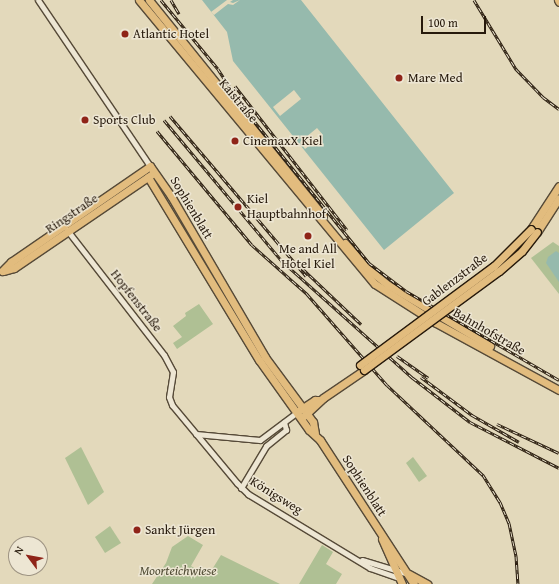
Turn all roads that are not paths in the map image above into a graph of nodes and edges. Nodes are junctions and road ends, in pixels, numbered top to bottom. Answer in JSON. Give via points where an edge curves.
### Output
{"nodes":[{"id":1,"x":38,"y":0,"type":"edge"},
{"id":2,"x":139,"y":0,"type":"edge"},
{"id":3,"x":148,"y":0,"type":"edge"},
{"id":4,"x":147,"y":169,"type":"junction"},
{"id":5,"x":155,"y":173,"type":"junction"},
{"id":6,"x":148,"y":177,"type":"junction"},
{"id":7,"x":559,"y":186,"type":"edge"},
{"id":8,"x":559,"y":198,"type":"edge"},
{"id":9,"x":66,"y":228,"type":"junction"},
{"id":10,"x":534,"y":230,"type":"junction"},
{"id":11,"x":1,"y":271,"type":"edge"},
{"id":12,"x":388,"y":285,"type":"joint"},
{"id":13,"x":444,"y":327,"type":"joint"},
{"id":14,"x":559,"y":386,"type":"edge"},
{"id":15,"x":559,"y":390,"type":"edge"},
{"id":16,"x":169,"y":397,"type":"joint"},
{"id":17,"x":302,"y":413,"type":"junction"},
{"id":18,"x":284,"y":422,"type":"junction"},
{"id":19,"x":196,"y":434,"type":"junction"},
{"id":20,"x":241,"y":488,"type":"junction"},
{"id":21,"x":379,"y":531,"type":"junction"},
{"id":22,"x":357,"y":559,"type":"junction"},
{"id":23,"x":394,"y":569,"type":"junction"},
{"id":24,"x":409,"y":574,"type":"junction"},
{"id":25,"x":401,"y":581,"type":"edge"},
{"id":26,"x":413,"y":584,"type":"edge"},
{"id":27,"x":428,"y":584,"type":"edge"}],
"edges":[{"from":1,"to":4,"type":"street","name":"Sophienblatt"},
{"from":2,"to":13,"type":"main road","name":"Kaistraße","via":[[363,272],[388,294]]},
{"from":3,"to":12,"type":"main road","name":"Kaistraße","via":[[342,239],[367,268]]},
{"from":4,"to":5,"type":"main road","name":"Sophienblatt"},
{"from":4,"to":6,"type":"street","name":"Sophienblatt"},
{"from":4,"to":9,"type":"main road","name":"Ringstraße"},
{"from":5,"to":6,"type":"main road","name":"Ringstraße"},
{"from":5,"to":17,"type":"main road","name":"Sophienblatt","via":[[265,357]]},
{"from":6,"to":9,"type":"main road","name":"Ringstraße"},
{"from":6,"to":17,"type":"main road","name":"Sophienblatt","via":[[259,360]]},
{"from":7,"to":10,"type":"main road","name":"Gablenzstraße"},
{"from":8,"to":10,"type":"main road","name":"Gablenzstraße"},
{"from":9,"to":11,"type":"main road","name":"Ringstraße"},
{"from":9,"to":16,"type":"street","name":"Hopfenstraße","via":[[172,368]]},
{"from":10,"to":17,"type":"main road","name":"Gablenzstraße","bridge":true,"via":[[494,266]]},
{"from":12,"to":14,"type":"main road","name":"Bahnhofstraße"},
{"from":13,"to":15,"type":"main road","name":"Bahnhofstraße"},
{"from":16,"to":19,"type":"street","name":"Königsweg","via":[[172,405]]},
{"from":17,"to":18,"type":"street"},
{"from":17,"to":21,"type":"main road","name":"Sophienblatt","via":[[309,430],[315,433]]},
{"from":18,"to":19,"type":"street","via":[[255,440]]},
{"from":18,"to":20,"type":"street","via":[[286,430],[266,446]]},
{"from":19,"to":20,"type":"street","name":"Königsweg"},
{"from":20,"to":22,"type":"street","name":"Königsweg"},
{"from":21,"to":23,"type":"main road","name":"Sophienblatt"},
{"from":21,"to":24,"type":"main road","name":"Sophienblatt"},
{"from":22,"to":23,"type":"street","name":"Königsweg"},
{"from":22,"to":25,"type":"street","name":"Königsweg","via":[[370,568]]},
{"from":23,"to":24,"type":"street","name":"Königsweg"},
{"from":23,"to":25,"type":"main road","name":"Sophienblatt"},
{"from":24,"to":26,"type":"main road","name":"Sophienblatt"},
{"from":24,"to":27,"type":"main road"},
{"from":25,"to":26,"type":"main road"}]}
